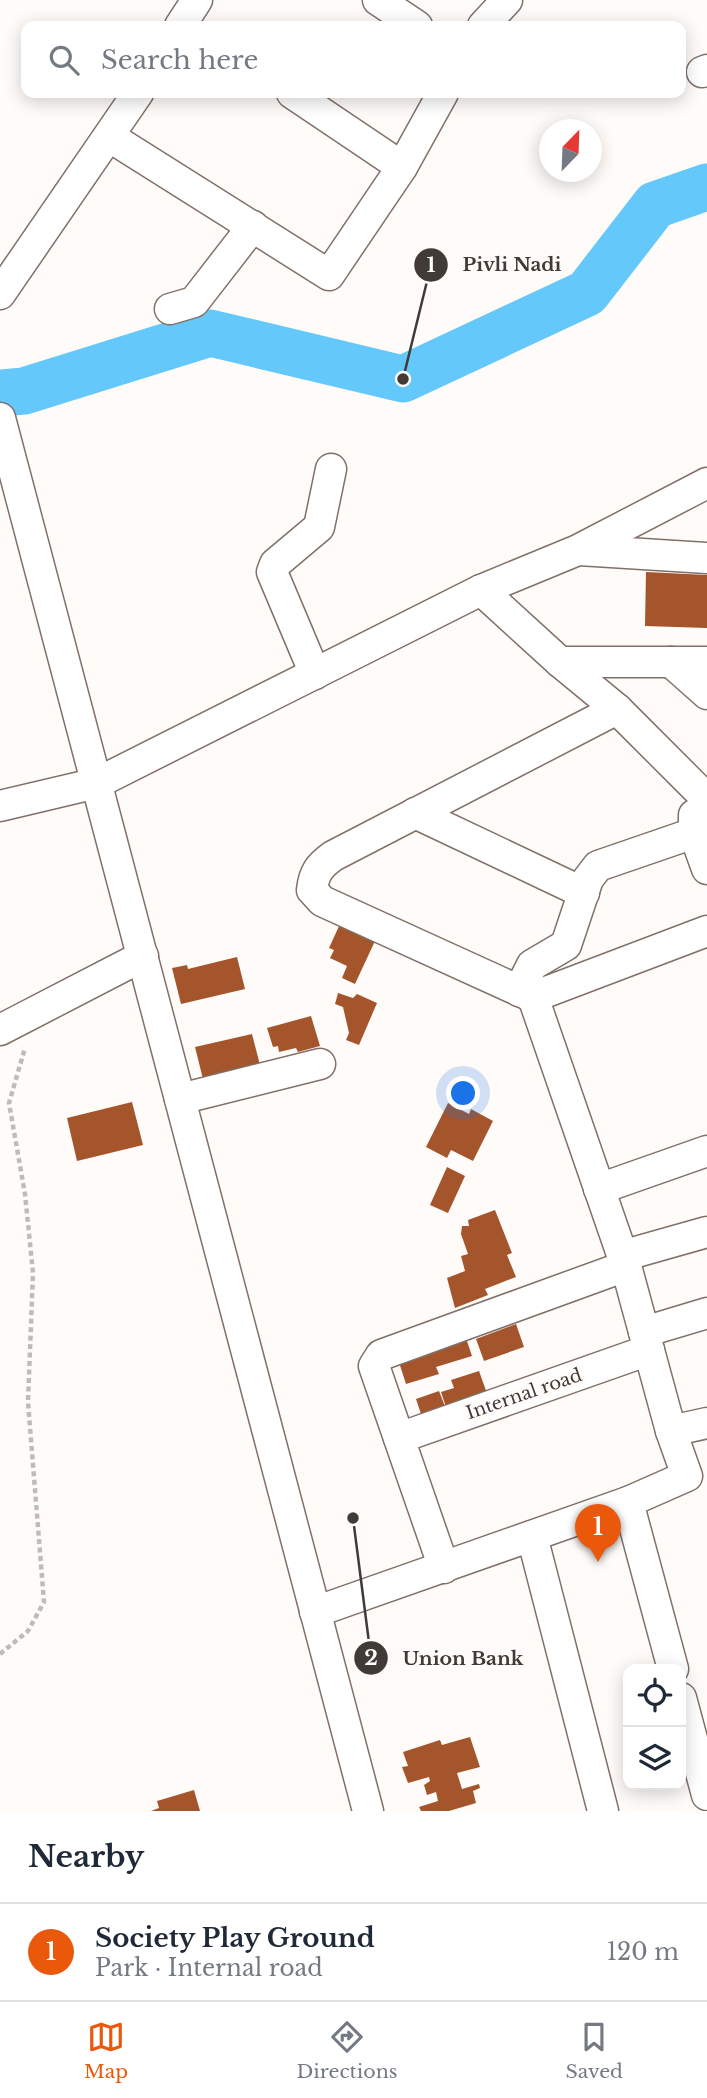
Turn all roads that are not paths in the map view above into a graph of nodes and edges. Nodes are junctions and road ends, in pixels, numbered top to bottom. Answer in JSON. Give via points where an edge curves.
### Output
{"nodes":[{"id":1,"x":378,"y":0,"type":"edge"},
{"id":2,"x":507,"y":0,"type":"edge"},
{"id":3,"x":410,"y":21,"type":"edge"},
{"id":4,"x":488,"y":21,"type":"edge"},
{"id":5,"x":135,"y":98,"type":"edge"},
{"id":6,"x":299,"y":98,"type":"edge"},
{"id":7,"x":440,"y":98,"type":"edge"},
{"id":8,"x":110,"y":137,"type":"junction"},
{"id":9,"x":402,"y":167,"type":"junction"},
{"id":10,"x":253,"y":226,"type":"junction"},
{"id":11,"x":0,"y":294,"type":"edge"},
{"id":12,"x":170,"y":309,"type":"dead end"},
{"id":13,"x":1,"y":420,"type":"edge"},
{"id":14,"x":331,"y":469,"type":"dead end"},
{"id":15,"x":707,"y":483,"type":"edge"},
{"id":16,"x":578,"y":550,"type":"junction"},
{"id":17,"x":707,"y":558,"type":"edge"},
{"id":18,"x":481,"y":590,"type":"junction"},
{"id":19,"x":559,"y":662,"type":"junction"},
{"id":20,"x":671,"y":662,"type":"junction"},
{"id":21,"x":707,"y":662,"type":"edge"},
{"id":22,"x":315,"y":674,"type":"junction"},
{"id":23,"x":707,"y":694,"type":"edge"},
{"id":24,"x":617,"y":709,"type":"junction"},
{"id":25,"x":97,"y":783,"type":"junction"},
{"id":26,"x":700,"y":793,"type":"edge"},
{"id":27,"x":0,"y":806,"type":"edge"},
{"id":28,"x":415,"y":813,"type":"junction"},
{"id":29,"x":694,"y":833,"type":"junction"},
{"id":30,"x":707,"y":869,"type":"edge"},
{"id":31,"x":584,"y":893,"type":"junction"},
{"id":32,"x":707,"y":930,"type":"edge"},
{"id":33,"x":143,"y":956,"type":"junction"},
{"id":34,"x":526,"y":994,"type":"junction"},
{"id":35,"x":0,"y":1030,"type":"edge"},
{"id":36,"x":320,"y":1064,"type":"dead end"},
{"id":37,"x":180,"y":1099,"type":"junction"},
{"id":38,"x":707,"y":1151,"type":"edge"},
{"id":39,"x":599,"y":1189,"type":"junction"},
{"id":40,"x":707,"y":1232,"type":"edge"},
{"id":41,"x":624,"y":1261,"type":"junction"},
{"id":42,"x":707,"y":1313,"type":"edge"},
{"id":43,"x":647,"y":1341,"type":"junction"},
{"id":44,"x":707,"y":1423,"type":"edge"},
{"id":45,"x":671,"y":1430,"type":"junction"},
{"id":46,"x":399,"y":1438,"type":"junction"},
{"id":47,"x":628,"y":1502,"type":"junction"},
{"id":48,"x":532,"y":1536,"type":"junction"},
{"id":49,"x":444,"y":1568,"type":"junction"},
{"id":50,"x":315,"y":1612,"type":"junction"},
{"id":51,"x":672,"y":1664,"type":"edge"},
{"id":52,"x":686,"y":1717,"type":"edge"},
{"id":53,"x":707,"y":1795,"type":"edge"},
{"id":54,"x":368,"y":1811,"type":"edge"},
{"id":55,"x":603,"y":1811,"type":"edge"}],
"edges":[{"from":1,"to":3,"type":"street"},
{"from":2,"to":4,"type":"street"},
{"from":5,"to":8,"type":"street"},
{"from":6,"to":9,"type":"street"},
{"from":7,"to":9,"type":"street"},
{"from":8,"to":10,"type":"street"},
{"from":8,"to":11,"type":"street"},
{"from":9,"to":10,"type":"street","via":[[329,275]]},
{"from":10,"to":12,"type":"street","via":[[194,302]]},
{"from":13,"to":25,"type":"street"},
{"from":14,"to":22,"type":"street","via":[[319,527],[275,564],[272,572]]},
{"from":15,"to":16,"type":"street"},
{"from":16,"to":17,"type":"street"},
{"from":16,"to":18,"type":"street"},
{"from":18,"to":19,"type":"street"},
{"from":18,"to":22,"type":"street"},
{"from":19,"to":20,"type":"street"},
{"from":19,"to":24,"type":"street"},
{"from":20,"to":21,"type":"street"},
{"from":20,"to":23,"type":"street"},
{"from":22,"to":25,"type":"street"},
{"from":24,"to":26,"type":"street"},
{"from":24,"to":28,"type":"street"},
{"from":25,"to":27,"type":"street"},
{"from":25,"to":33,"type":"street"},
{"from":26,"to":29,"type":"street"},
{"from":28,"to":31,"type":"street"},
{"from":28,"to":34,"type":"street","via":[[333,856],[313,876],[312,890],[322,901]]},
{"from":29,"to":30,"type":"street"},
{"from":29,"to":31,"type":"street","via":[[598,866]]},
{"from":31,"to":34,"type":"street","via":[[566,945],[532,965]]},
{"from":32,"to":34,"type":"street"},
{"from":33,"to":35,"type":"street"},
{"from":33,"to":37,"type":"street"},
{"from":34,"to":39,"type":"street"},
{"from":36,"to":37,"type":"street"},
{"from":37,"to":50,"type":"street"},
{"from":38,"to":39,"type":"street"},
{"from":39,"to":41,"type":"street"},
{"from":40,"to":41,"type":"street"},
{"from":41,"to":43,"type":"street"},
{"from":41,"to":46,"type":"street","via":[[381,1355],[374,1366]]},
{"from":42,"to":43,"type":"street"},
{"from":43,"to":45,"type":"street"},
{"from":43,"to":46,"type":"street","name":"Internal road"},
{"from":44,"to":45,"type":"street"},
{"from":45,"to":47,"type":"street","via":[[687,1476]]},
{"from":46,"to":49,"type":"street"},
{"from":47,"to":48,"type":"street"},
{"from":47,"to":51,"type":"street"},
{"from":48,"to":49,"type":"street"},
{"from":48,"to":55,"type":"street"},
{"from":49,"to":50,"type":"street"},
{"from":50,"to":54,"type":"street"},
{"from":52,"to":53,"type":"street"}]}
